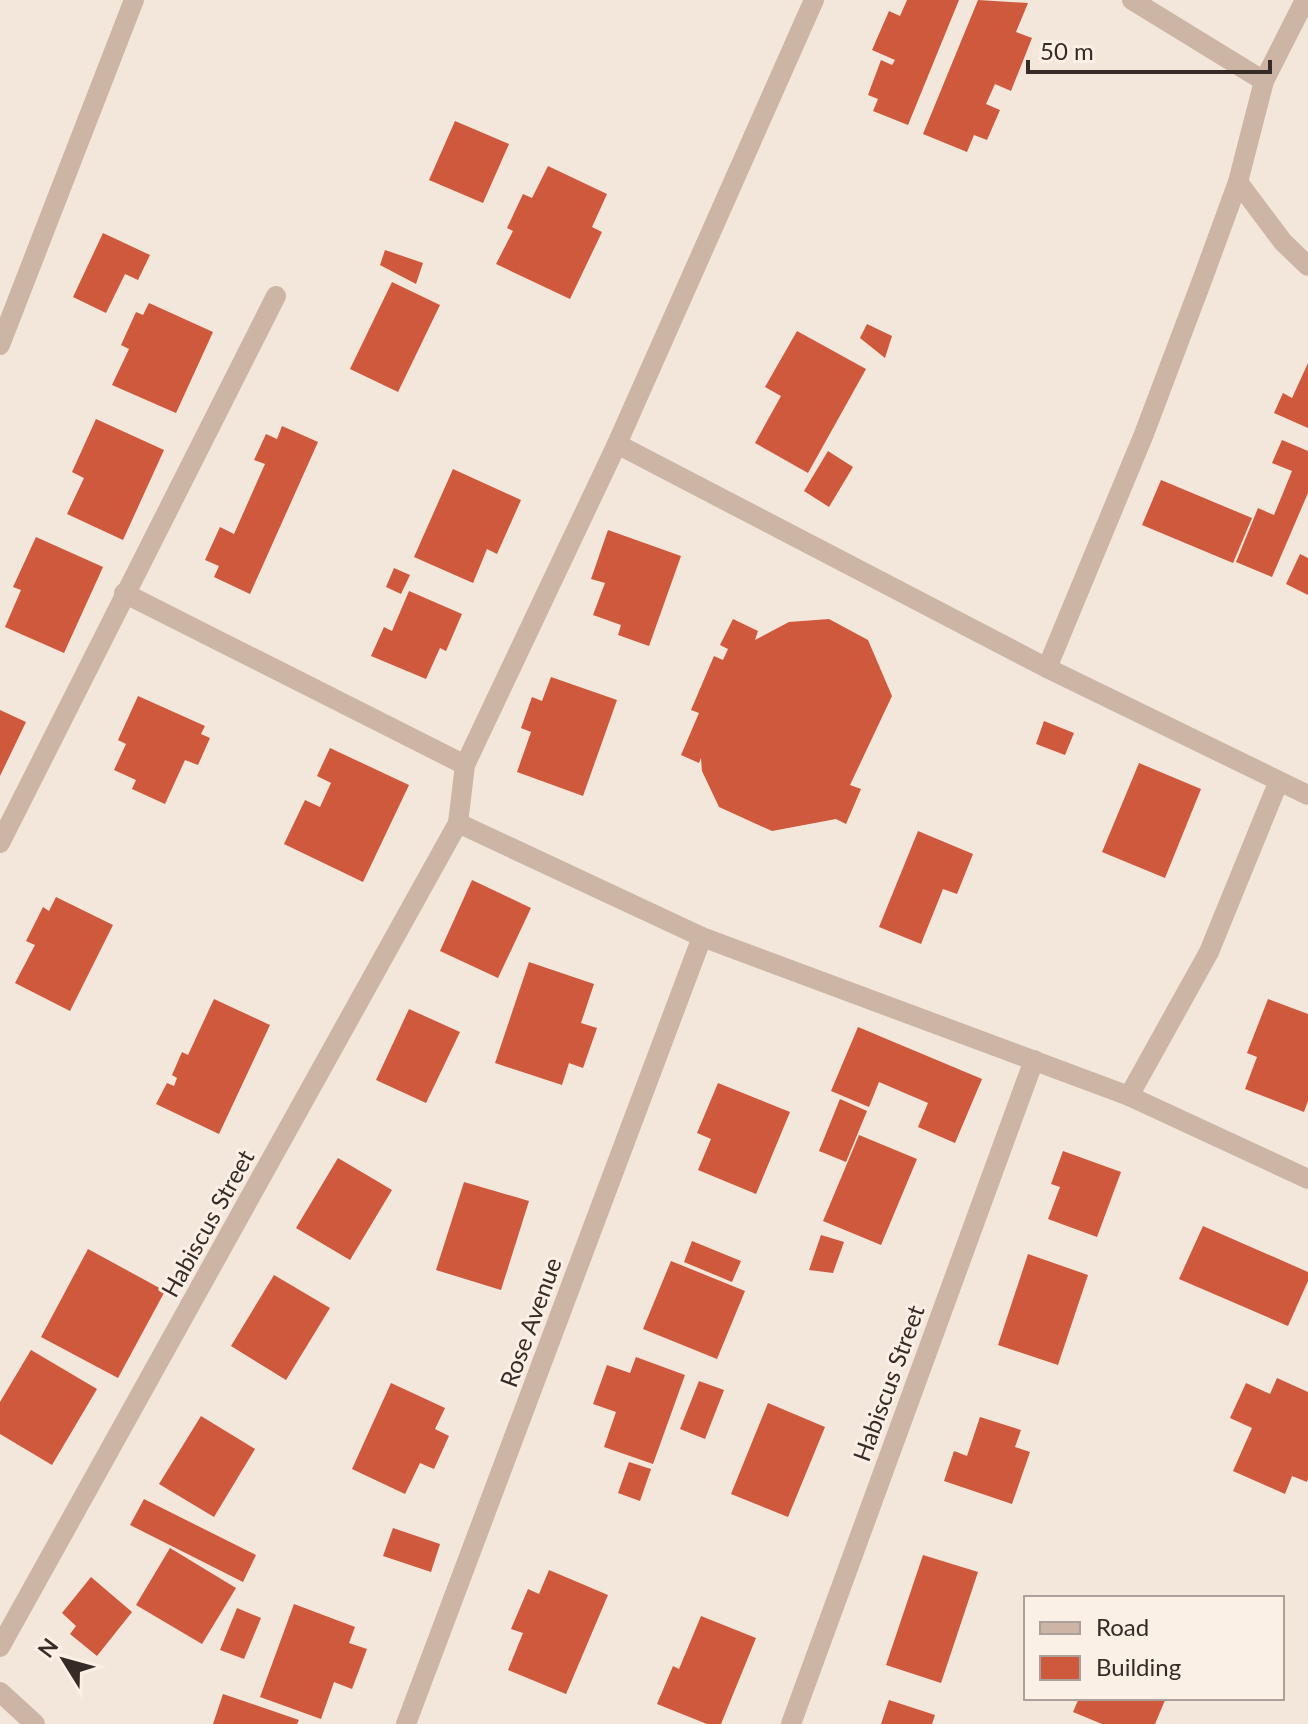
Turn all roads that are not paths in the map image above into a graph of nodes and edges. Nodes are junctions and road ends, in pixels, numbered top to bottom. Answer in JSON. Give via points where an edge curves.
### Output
{"nodes":[{"id":1,"x":134,"y":0,"type":"edge"},
{"id":2,"x":814,"y":0,"type":"edge"},
{"id":3,"x":1132,"y":0,"type":"edge"},
{"id":4,"x":1305,"y":0,"type":"edge"},
{"id":5,"x":1264,"y":81,"type":"junction"},
{"id":6,"x":1238,"y":182,"type":"junction"},
{"id":7,"x":1308,"y":266,"type":"edge"},
{"id":8,"x":276,"y":296,"type":"dead end"},
{"id":9,"x":2,"y":335,"type":"edge"},
{"id":10,"x":617,"y":444,"type":"junction"},
{"id":11,"x":124,"y":593,"type":"junction"},
{"id":12,"x":1047,"y":668,"type":"junction"},
{"id":13,"x":465,"y":765,"type":"junction"},
{"id":14,"x":1278,"y":783,"type":"junction"},
{"id":15,"x":1308,"y":795,"type":"edge"},
{"id":16,"x":458,"y":823,"type":"junction"},
{"id":17,"x":0,"y":843,"type":"edge"},
{"id":18,"x":702,"y":937,"type":"junction"},
{"id":19,"x":1034,"y":1060,"type":"junction"},
{"id":20,"x":1129,"y":1096,"type":"junction"},
{"id":21,"x":1308,"y":1179,"type":"edge"},
{"id":22,"x":0,"y":1647,"type":"edge"},
{"id":23,"x":0,"y":1692,"type":"edge"},
{"id":24,"x":35,"y":1724,"type":"edge"},
{"id":25,"x":406,"y":1724,"type":"edge"},
{"id":26,"x":791,"y":1724,"type":"edge"}],
"edges":[{"from":1,"to":9,"type":"street"},
{"from":2,"to":10,"type":"street"},
{"from":3,"to":5,"type":"street"},
{"from":4,"to":5,"type":"street"},
{"from":5,"to":6,"type":"street"},
{"from":6,"to":7,"type":"street","via":[[1299,262]]},
{"from":6,"to":12,"type":"street","via":[[1144,434]]},
{"from":8,"to":11,"type":"street"},
{"from":10,"to":12,"type":"street"},
{"from":10,"to":13,"type":"street"},
{"from":11,"to":13,"type":"street"},
{"from":11,"to":17,"type":"street"},
{"from":12,"to":14,"type":"street"},
{"from":13,"to":16,"type":"street"},
{"from":14,"to":15,"type":"street"},
{"from":14,"to":20,"type":"street","via":[[1209,952]]},
{"from":16,"to":18,"type":"street"},
{"from":16,"to":22,"type":"street","name":"Habiscus Street"},
{"from":18,"to":19,"type":"street"},
{"from":18,"to":25,"type":"street","name":"Rose Avenue"},
{"from":19,"to":20,"type":"street"},
{"from":19,"to":26,"type":"street","name":"Habiscus Street"},
{"from":20,"to":21,"type":"street"},
{"from":23,"to":24,"type":"street"}]}
